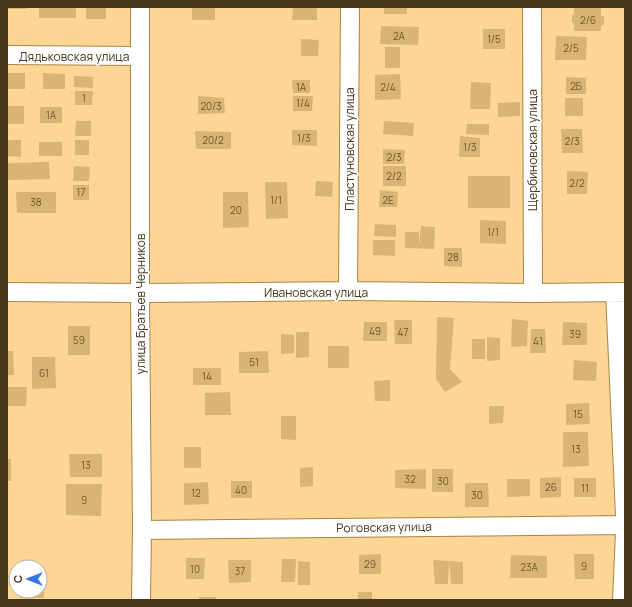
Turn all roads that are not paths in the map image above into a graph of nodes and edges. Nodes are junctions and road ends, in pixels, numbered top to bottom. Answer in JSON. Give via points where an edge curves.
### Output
{"nodes":[{"id":1,"x":140,"y":7,"type":"edge"},
{"id":2,"x":350,"y":7,"type":"edge"},
{"id":3,"x":532,"y":7,"type":"edge"},
{"id":4,"x":7,"y":55,"type":"edge"},
{"id":5,"x":140,"y":56,"type":"junction"},
{"id":6,"x":7,"y":292,"type":"edge"},
{"id":7,"x":348,"y":292,"type":"junction"},
{"id":8,"x":620,"y":292,"type":"edge"},
{"id":9,"x":140,"y":293,"type":"junction"},
{"id":10,"x":533,"y":293,"type":"junction"},
{"id":11,"x":625,"y":516,"type":"edge"},
{"id":12,"x":625,"y":525,"type":"edge"},
{"id":13,"x":142,"y":530,"type":"junction"},
{"id":14,"x":625,"y":532,"type":"edge"},
{"id":15,"x":141,"y":600,"type":"edge"},
{"id":16,"x":622,"y":600,"type":"edge"}],
"edges":[{"from":1,"to":5,"type":"street","name":"улица Братьев Черников"},
{"from":2,"to":7,"type":"street","name":"Пластуновская улица"},
{"from":3,"to":10,"type":"street","name":"Щербиновская улица"},
{"from":4,"to":5,"type":"street","name":"Дядьковская улица"},
{"from":5,"to":9,"type":"street","name":"улица Братьев Черников"},
{"from":6,"to":9,"type":"street","name":"Ивановская улица"},
{"from":7,"to":9,"type":"street","name":"Ивановская улица"},
{"from":7,"to":10,"type":"street","name":"Ивановская улица"},
{"from":8,"to":10,"type":"street","name":"Ивановская улица"},
{"from":8,"to":11,"type":"street"},
{"from":9,"to":13,"type":"street","name":"улица Братьев Черников"},
{"from":12,"to":13,"type":"street","name":"Роговская улица"},
{"from":13,"to":15,"type":"street","name":"улица Братьев Черников"},
{"from":14,"to":16,"type":"street"}]}
